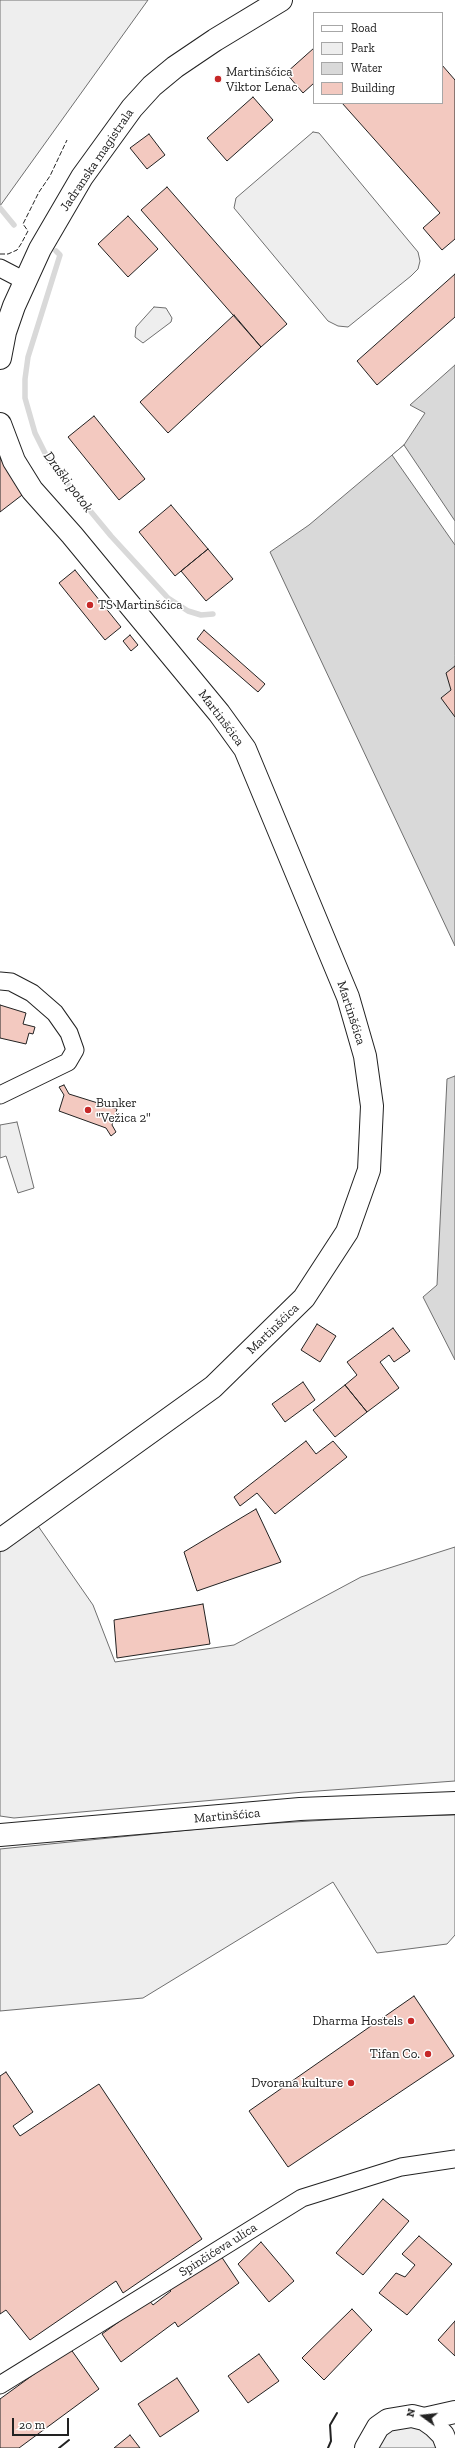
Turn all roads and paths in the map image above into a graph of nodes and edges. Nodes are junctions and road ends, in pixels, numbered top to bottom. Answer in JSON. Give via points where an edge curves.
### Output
{"nodes":[{"id":1,"x":280,"y":0,"type":"edge"},
{"id":2,"x":0,"y":268,"type":"edge"},
{"id":3,"x":25,"y":281,"type":"junction"},
{"id":4,"x":0,"y":358,"type":"edge"},
{"id":5,"x":0,"y":424,"type":"edge"},
{"id":6,"x":0,"y":981,"type":"edge"},
{"id":7,"x":0,"y":1095,"type":"edge"},
{"id":8,"x":0,"y":1540,"type":"edge"},
{"id":9,"x":455,"y":1803,"type":"edge"},
{"id":10,"x":0,"y":1835,"type":"edge"},
{"id":11,"x":455,"y":2159,"type":"edge"},
{"id":12,"x":0,"y":2385,"type":"edge"},
{"id":13,"x":455,"y":2412,"type":"edge"},
{"id":14,"x":424,"y":2419,"type":"junction"},
{"id":15,"x":365,"y":2444,"type":"edge"},
{"id":16,"x":448,"y":2448,"type":"edge"}],
"edges":[{"from":1,"to":3,"type":"main road","name":"Jadranska magistrala","via":[[175,67],[152,86],[132,108],[82,177],[40,249]]},
{"from":2,"to":3,"type":"street"},
{"from":3,"to":4,"type":"main road","name":"Jadranska magistrala","via":[[5,332]]},
{"from":5,"to":8,"type":"main road","name":"Martinšćica","via":[[14,461],[32,490],[214,707],[245,749],[348,997],[365,1056],[372,1106],[369,1170],[347,1232],[304,1298],[213,1387]]},
{"from":6,"to":7,"type":"street","via":[[11,982],[32,993],[55,1013],[69,1033],[76,1050],[68,1062]]},
{"from":9,"to":10,"type":"main road","name":"Martinšćica","via":[[300,1809]]},
{"from":11,"to":12,"type":"street","name":"Spinčićeva ulica","via":[[401,2167],[302,2198]]},
{"from":13,"to":14,"type":"main road"},
{"from":14,"to":15,"type":"main road","via":[[412,2416],[388,2420],[378,2427]]},
{"from":14,"to":16,"type":"main road","via":[[443,2435]]}]}
